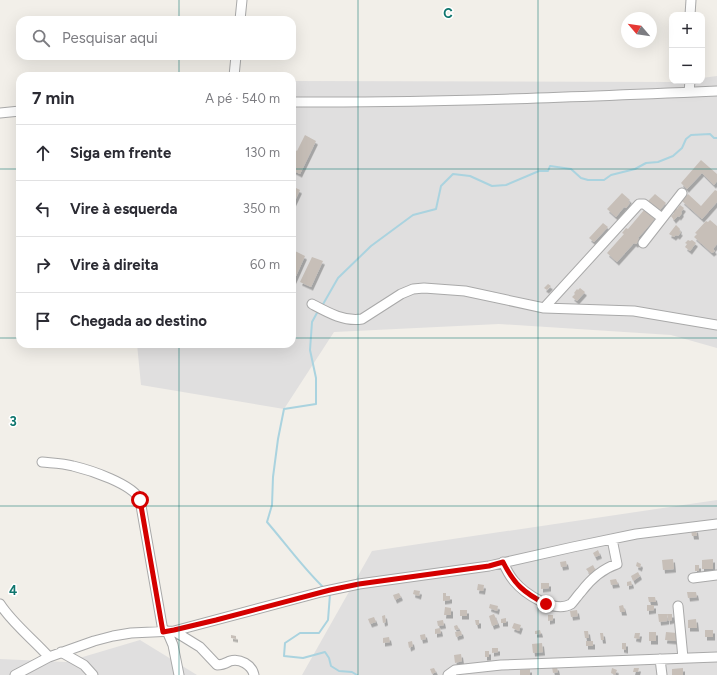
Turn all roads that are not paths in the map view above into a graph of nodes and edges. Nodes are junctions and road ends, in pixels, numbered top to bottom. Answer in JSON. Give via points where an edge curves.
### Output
{"nodes":[{"id":1,"x":242,"y":0,"type":"edge"},
{"id":2,"x":691,"y":0,"type":"edge"},
{"id":3,"x":690,"y":12,"type":"edge"},
{"id":4,"x":240,"y":16,"type":"edge"},
{"id":5,"x":236,"y":60,"type":"edge"},
{"id":6,"x":234,"y":72,"type":"edge"},
{"id":7,"x":690,"y":84,"type":"edge"},
{"id":8,"x":717,"y":91,"type":"edge"},
{"id":9,"x":689,"y":92,"type":"junction"},
{"id":10,"x":296,"y":102,"type":"edge"},
{"id":11,"x":16,"y":111,"type":"edge"},
{"id":12,"x":0,"y":113,"type":"edge"},
{"id":13,"x":682,"y":193,"type":"dead end"},
{"id":14,"x":662,"y":218,"type":"junction"},
{"id":15,"x":643,"y":242,"type":"dead end"},
{"id":16,"x":315,"y":305,"type":"dead end"},
{"id":17,"x":544,"y":308,"type":"junction"},
{"id":18,"x":717,"y":325,"type":"edge"},
{"id":19,"x":42,"y":462,"type":"dead end"},
{"id":20,"x":717,"y":524,"type":"edge"},
{"id":21,"x":612,"y":539,"type":"junction"},
{"id":22,"x":503,"y":562,"type":"junction"},
{"id":23,"x":717,"y":574,"type":"edge"},
{"id":24,"x":693,"y":578,"type":"dead end"},
{"id":25,"x":0,"y":604,"type":"edge"},
{"id":26,"x":678,"y":606,"type":"dead end"},
{"id":27,"x":168,"y":631,"type":"junction"},
{"id":28,"x":61,"y":652,"type":"junction"},
{"id":29,"x":49,"y":657,"type":"junction"},
{"id":30,"x":717,"y":657,"type":"edge"},
{"id":31,"x":683,"y":658,"type":"junction"},
{"id":32,"x":660,"y":659,"type":"junction"},
{"id":33,"x":15,"y":675,"type":"edge"},
{"id":34,"x":93,"y":675,"type":"edge"},
{"id":35,"x":179,"y":675,"type":"edge"},
{"id":36,"x":254,"y":675,"type":"edge"},
{"id":37,"x":448,"y":675,"type":"edge"},
{"id":38,"x":662,"y":675,"type":"edge"}],
"edges":[{"from":1,"to":4,"type":"street"},
{"from":2,"to":3,"type":"street"},
{"from":5,"to":6,"type":"street"},
{"from":7,"to":9,"type":"street"},
{"from":8,"to":9,"type":"street"},
{"from":9,"to":10,"type":"street","via":[[355,103]]},
{"from":11,"to":12,"type":"street"},
{"from":13,"to":14,"type":"street"},
{"from":14,"to":15,"type":"street"},
{"from":14,"to":17,"type":"street","via":[[644,204],[639,204]]},
{"from":16,"to":17,"type":"street","via":[[348,319],[362,319],[401,294],[424,288],[465,291]]},
{"from":17,"to":18,"type":"street","via":[[634,311]]},
{"from":19,"to":27,"type":"street","via":[[85,469],[129,488],[138,495]]},
{"from":20,"to":21,"type":"street"},
{"from":21,"to":22,"type":"street"},
{"from":21,"to":22,"type":"street","via":[[617,564],[594,578],[571,604],[546,604],[529,595],[515,582]]},
{"from":22,"to":27,"type":"street","via":[[326,591]]},
{"from":23,"to":24,"type":"street"},
{"from":25,"to":29,"type":"street","via":[[6,614]]},
{"from":26,"to":31,"type":"street"},
{"from":27,"to":28,"type":"street","via":[[113,636]]},
{"from":27,"to":35,"type":"street"},
{"from":27,"to":36,"type":"street","via":[[200,647],[217,665],[240,661],[251,668]]},
{"from":28,"to":29,"type":"street"},
{"from":28,"to":34,"type":"street","via":[[84,665]]},
{"from":29,"to":33,"type":"street"},
{"from":30,"to":31,"type":"street"},
{"from":31,"to":32,"type":"street"},
{"from":32,"to":37,"type":"street","via":[[501,665],[455,670]]},
{"from":32,"to":38,"type":"street"}]}
